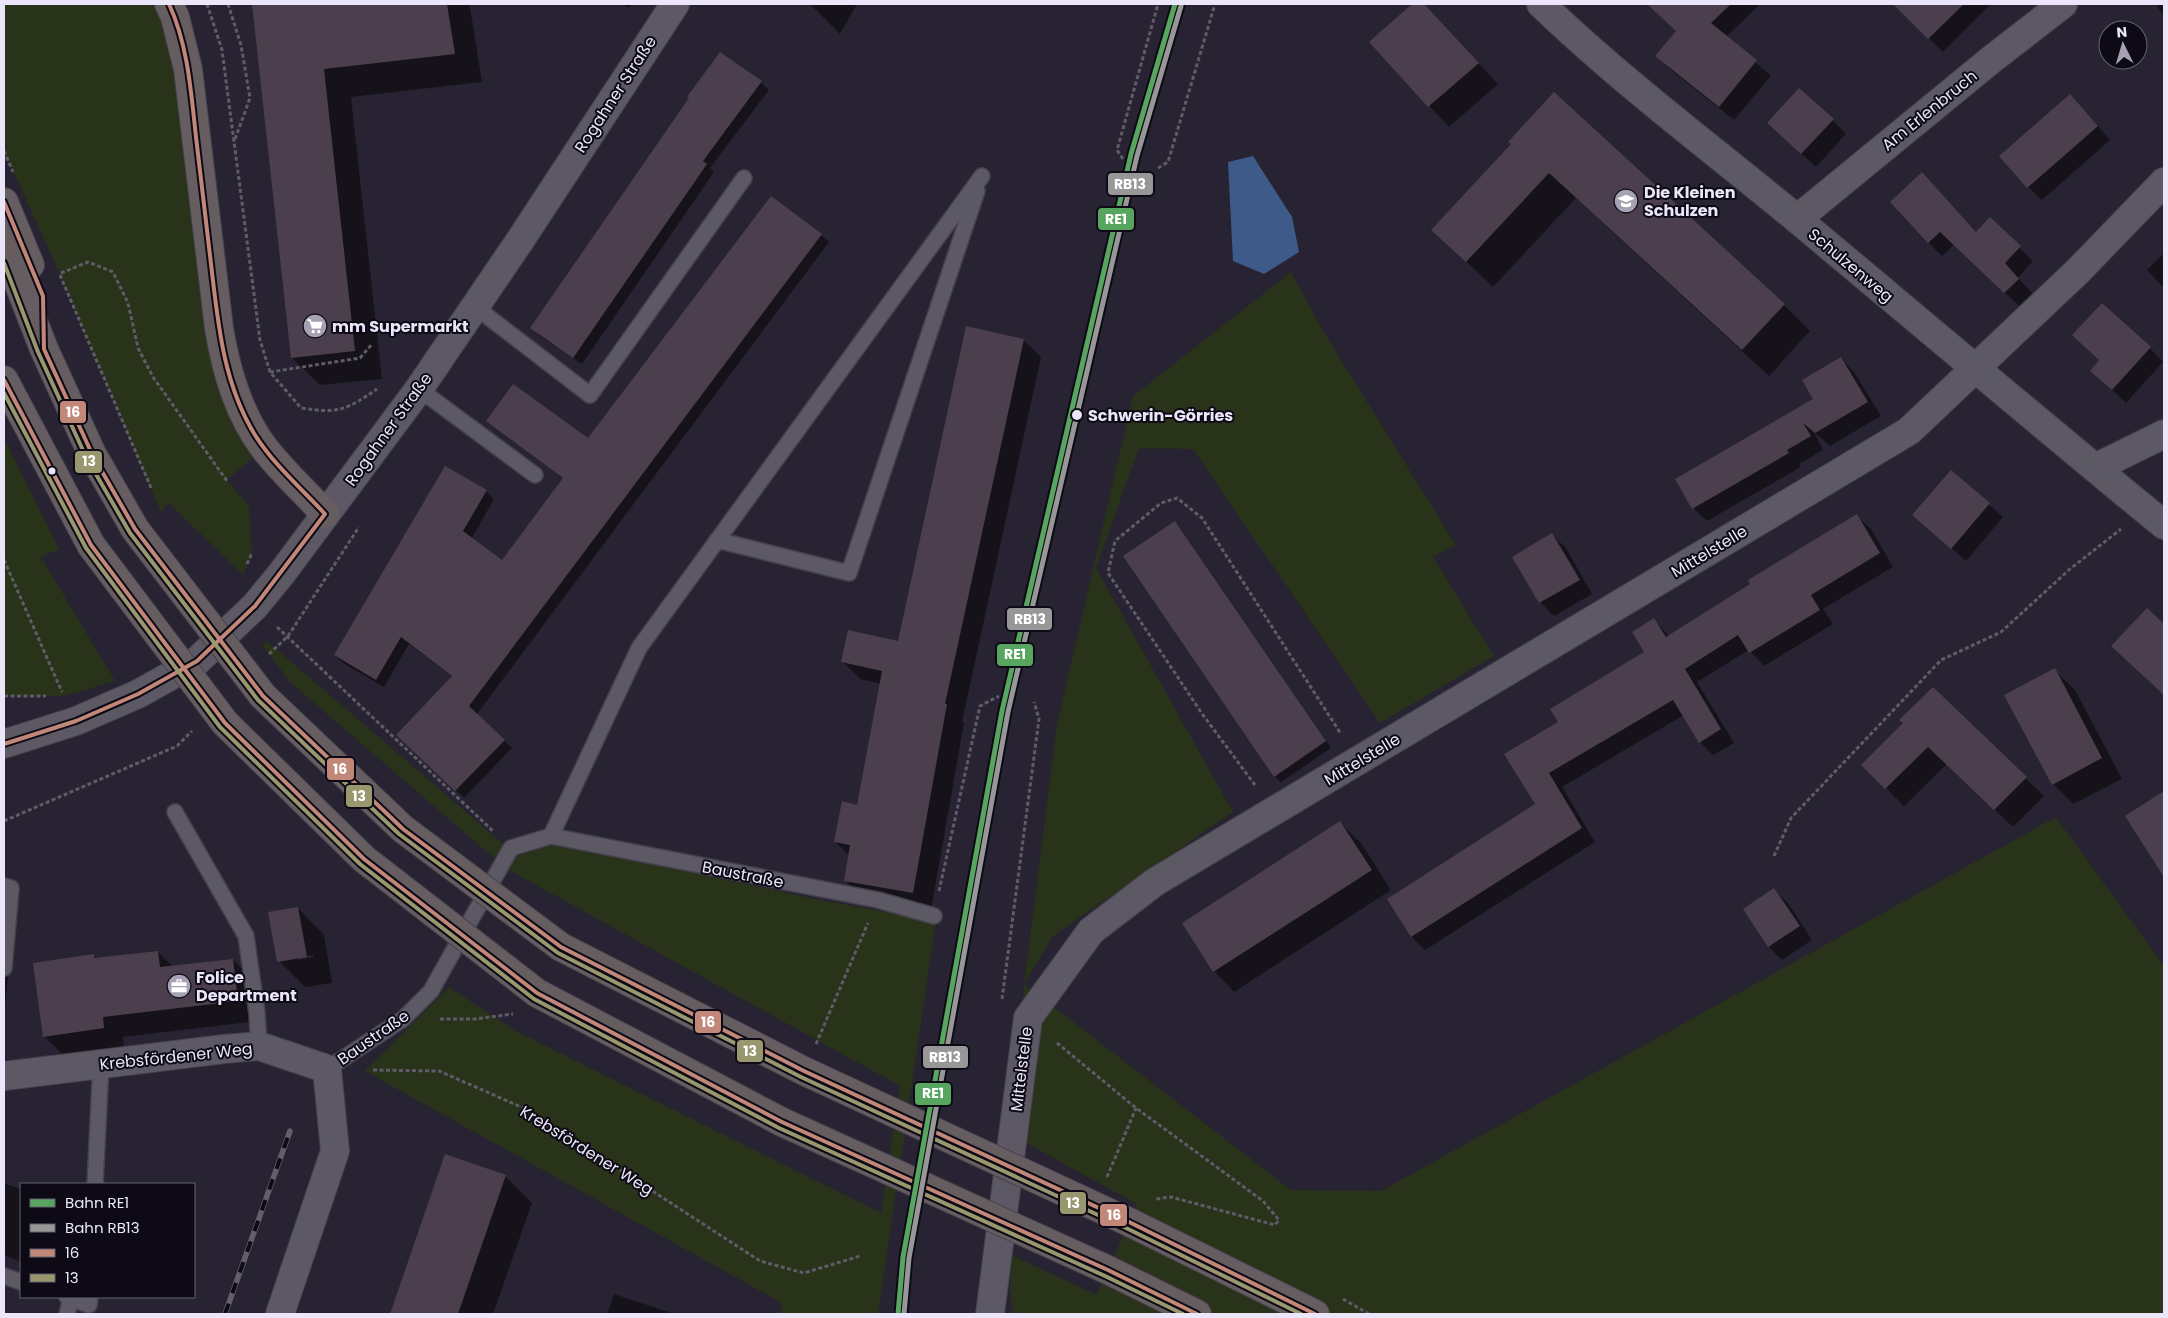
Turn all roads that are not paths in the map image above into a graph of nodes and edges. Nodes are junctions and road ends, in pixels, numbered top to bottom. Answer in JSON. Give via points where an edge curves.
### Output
{"nodes":[{"id":1,"x":169,"y":4,"type":"edge"},
{"id":2,"x":674,"y":4,"type":"edge"},
{"id":3,"x":1540,"y":4,"type":"edge"},
{"id":4,"x":2063,"y":4,"type":"edge"},
{"id":5,"x":744,"y":178,"type":"dead end"},
{"id":6,"x":2164,"y":182,"type":"edge"},
{"id":7,"x":4,"y":202,"type":"edge"},
{"id":8,"x":1797,"y":219,"type":"junction"},
{"id":9,"x":4,"y":246,"type":"edge"},
{"id":10,"x":474,"y":306,"type":"junction"},
{"id":11,"x":44,"y":349,"type":"junction"},
{"id":12,"x":1974,"y":369,"type":"junction"},
{"id":13,"x":4,"y":380,"type":"edge"},
{"id":14,"x":419,"y":389,"type":"junction"},
{"id":15,"x":2164,"y":434,"type":"edge"},
{"id":16,"x":2095,"y":468,"type":"junction"},
{"id":17,"x":535,"y":475,"type":"dead end"},
{"id":18,"x":325,"y":514,"type":"junction"},
{"id":19,"x":2155,"y":517,"type":"edge"},
{"id":20,"x":717,"y":540,"type":"junction"},
{"id":21,"x":4,"y":744,"type":"edge"},
{"id":22,"x":175,"y":812,"type":"dead end"},
{"id":23,"x":551,"y":836,"type":"junction"},
{"id":24,"x":4,"y":886,"type":"edge"},
{"id":25,"x":934,"y":916,"type":"road end"},
{"id":26,"x":4,"y":968,"type":"edge"},
{"id":27,"x":259,"y":1046,"type":"junction"},
{"id":28,"x":101,"y":1064,"type":"junction"},
{"id":29,"x":327,"y":1069,"type":"junction"},
{"id":30,"x":4,"y":1070,"type":"edge"},
{"id":31,"x":95,"y":1183,"type":"edge"},
{"id":32,"x":4,"y":1276,"type":"edge"},
{"id":33,"x":20,"y":1282,"type":"edge"},
{"id":34,"x":69,"y":1298,"type":"edge"},
{"id":35,"x":90,"y":1298,"type":"edge"},
{"id":36,"x":67,"y":1314,"type":"edge"},
{"id":37,"x":280,"y":1314,"type":"edge"},
{"id":38,"x":990,"y":1314,"type":"edge"},
{"id":39,"x":1197,"y":1314,"type":"edge"},
{"id":40,"x":1315,"y":1314,"type":"edge"}],
"edges":[{"from":1,"to":18,"type":"highway","via":[[188,69],[226,366],[239,403],[264,448]]},
{"from":2,"to":10,"type":"street","name":"Rogahner Straße"},
{"from":3,"to":8,"type":"street","name":"Schulzenweg","via":[[1585,46]]},
{"from":4,"to":8,"type":"street","name":"Am Erlenbruch"},
{"from":5,"to":10,"type":"lane","via":[[590,395]]},
{"from":6,"to":12,"type":"street","via":[[2078,271]]},
{"from":7,"to":11,"type":"highway","via":[[43,296]]},
{"from":8,"to":12,"type":"street","name":"Schulzenweg"},
{"from":9,"to":11,"type":"highway"},
{"from":10,"to":14,"type":"street","name":"Rogahner Straße"},
{"from":11,"to":40,"type":"highway","bridge":true,"via":[[92,454],[135,529],[263,696],[404,829],[561,947],[808,1062]]},
{"from":12,"to":16,"type":"street","name":"Schulzenweg"},
{"from":12,"to":38,"type":"street","name":"Mittelstelle","via":[[1910,431],[1154,882],[1091,932],[1028,1018]]},
{"from":13,"to":39,"type":"highway","bridge":true,"via":[[91,545],[225,723],[364,859],[537,993],[782,1122],[1108,1270]]},
{"from":14,"to":17,"type":"lane"},
{"from":14,"to":18,"type":"street","name":"Rogahner Straße"},
{"from":15,"to":16,"type":"street"},
{"from":16,"to":19,"type":"street","name":"Schulzenweg"},
{"from":18,"to":21,"type":"street","name":"Rogahner Straße","via":[[255,606],[197,661],[138,694],[76,721]]},
{"from":20,"to":20,"type":"lane","via":[[954,215],[982,176],[848,573]]},
{"from":20,"to":23,"type":"lane","via":[[639,648]]},
{"from":22,"to":27,"type":"lane","via":[[246,936]]},
{"from":23,"to":25,"type":"lane","name":"Baustraße","via":[[878,900]]},
{"from":23,"to":29,"type":"lane","name":"Baustraße","via":[[512,848],[431,991],[403,1019]]},
{"from":24,"to":26,"type":"lane","via":[[11,888]]},
{"from":27,"to":28,"type":"street","name":"Krebsfördener Weg"},
{"from":27,"to":29,"type":"street","name":"Krebsfördener Weg"},
{"from":28,"to":30,"type":"street","name":"Krebsfördener Weg"},
{"from":28,"to":31,"type":"lane"},
{"from":29,"to":37,"type":"street","name":"Baustraße","via":[[335,1151]]},
{"from":32,"to":33,"type":"lane"},
{"from":34,"to":35,"type":"lane","via":[[89,1305]]},
{"from":34,"to":36,"type":"lane"}]}
